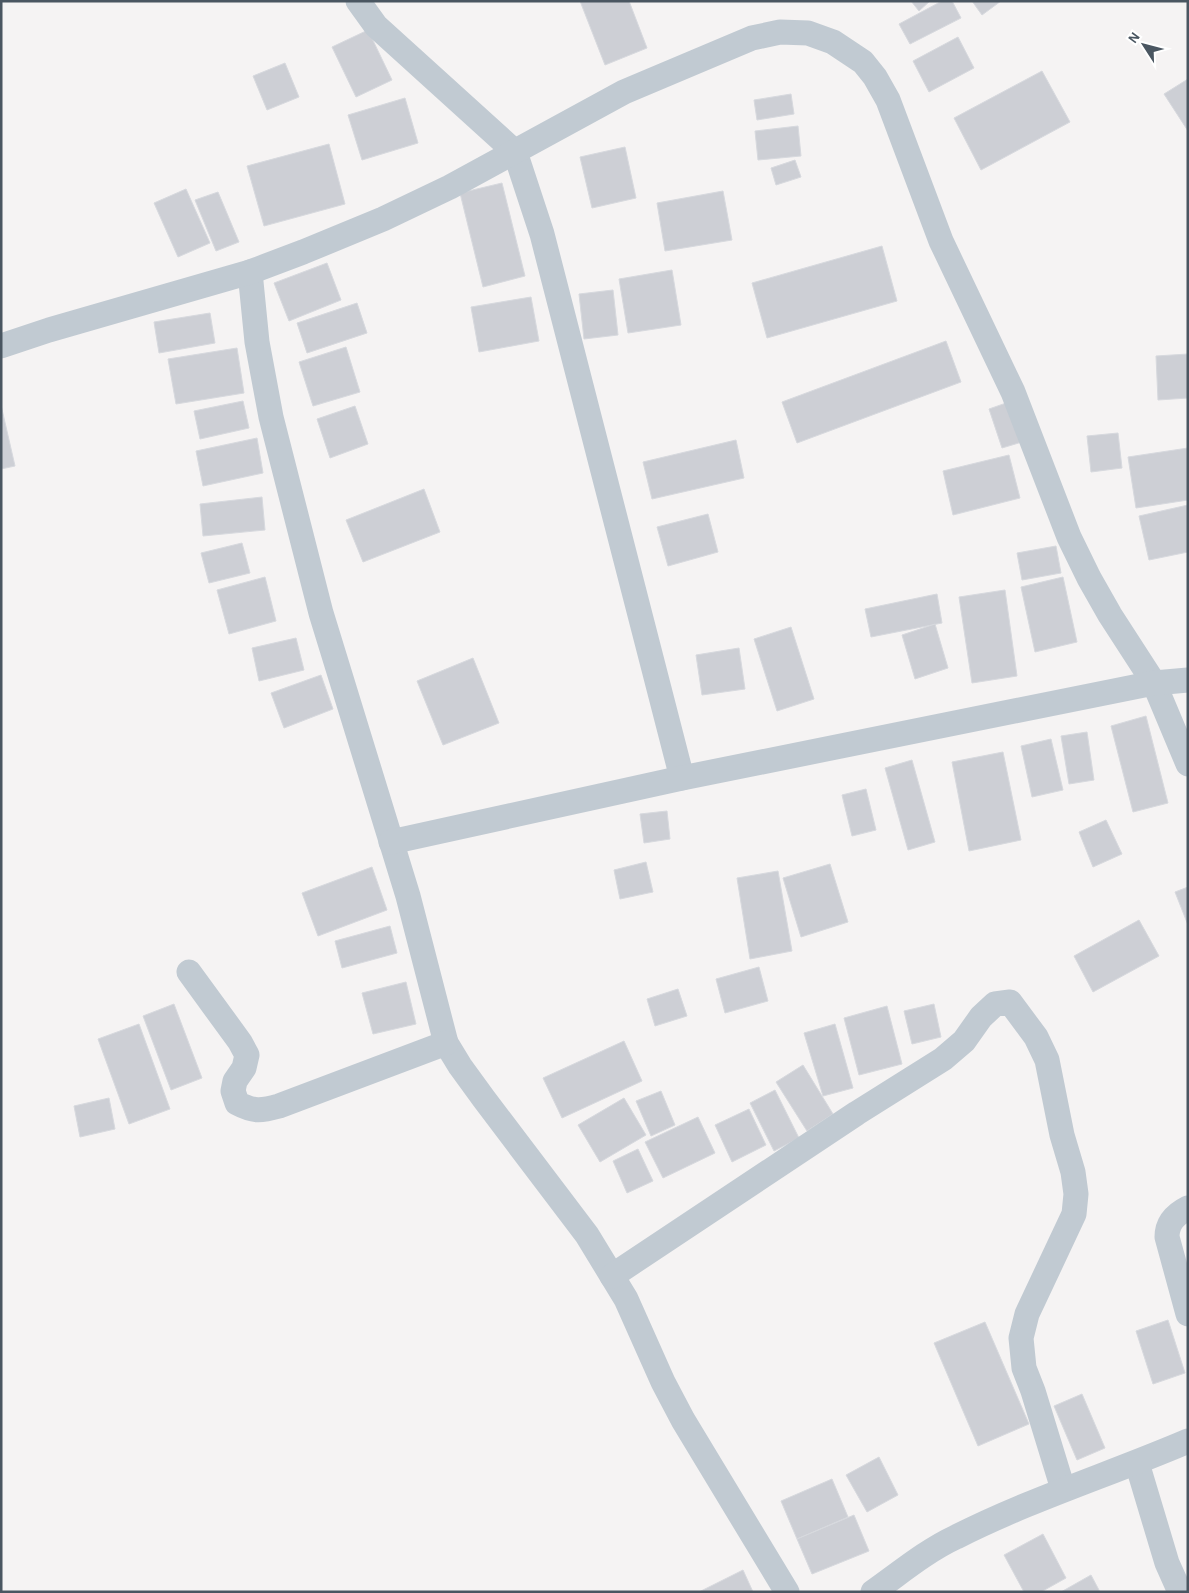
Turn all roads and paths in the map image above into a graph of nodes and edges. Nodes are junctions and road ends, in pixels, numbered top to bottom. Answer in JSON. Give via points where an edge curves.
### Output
{"nodes":[{"id":1,"x":358,"y":1,"type":"edge"},
{"id":2,"x":515,"y":152,"type":"junction"},
{"id":3,"x":250,"y":272,"type":"junction"},
{"id":4,"x":1,"y":346,"type":"edge"},
{"id":5,"x":1188,"y":680,"type":"edge"},
{"id":6,"x":1154,"y":683,"type":"junction"},
{"id":7,"x":1188,"y":764,"type":"edge"},
{"id":8,"x":682,"y":778,"type":"junction"},
{"id":9,"x":391,"y":842,"type":"junction"},
{"id":10,"x":190,"y":972,"type":"dead end"},
{"id":11,"x":446,"y":1043,"type":"junction"},
{"id":12,"x":1188,"y":1208,"type":"edge"},
{"id":13,"x":612,"y":1276,"type":"junction"},
{"id":14,"x":1188,"y":1314,"type":"edge"},
{"id":15,"x":1188,"y":1441,"type":"edge"},
{"id":16,"x":1138,"y":1463,"type":"junction"},
{"id":17,"x":1063,"y":1489,"type":"junction"},
{"id":18,"x":787,"y":1592,"type":"edge"},
{"id":19,"x":873,"y":1592,"type":"edge"},
{"id":20,"x":1180,"y":1592,"type":"edge"}],
"edges":[{"from":1,"to":2,"type":"street","via":[[376,26]]},
{"from":2,"to":3,"type":"street","via":[[383,219]]},
{"from":2,"to":6,"type":"street","via":[[624,92],[752,38],[780,32],[808,33],[833,42],[863,62],[888,100],[942,241],[1013,392],[1069,537],[1110,615]]},
{"from":2,"to":8,"type":"street","via":[[542,234]]},
{"from":3,"to":4,"type":"street"},
{"from":3,"to":9,"type":"street","via":[[256,342],[271,417],[321,613]]},
{"from":5,"to":6,"type":"street"},
{"from":6,"to":7,"type":"street"},
{"from":6,"to":8,"type":"street"},
{"from":8,"to":9,"type":"street"},
{"from":9,"to":11,"type":"street"},
{"from":10,"to":11,"type":"street","via":[[247,1055],[233,1091],[237,1103],[249,1110],[280,1106]]},
{"from":11,"to":13,"type":"street","via":[[474,1086],[588,1236]]},
{"from":12,"to":14,"type":"street","via":[[1179,1212],[1167,1230]]},
{"from":13,"to":17,"type":"street","via":[[942,1059],[964,1041],[995,1004],[1010,1002],[1036,1037],[1047,1060],[1076,1194],[1074,1214],[1026,1314],[1021,1338],[1024,1368]]},
{"from":13,"to":18,"type":"street","via":[[683,1420]]},
{"from":15,"to":16,"type":"street"},
{"from":16,"to":17,"type":"street"},
{"from":16,"to":20,"type":"street","via":[[1167,1563]]},
{"from":17,"to":19,"type":"street","via":[[954,1537]]}]}
